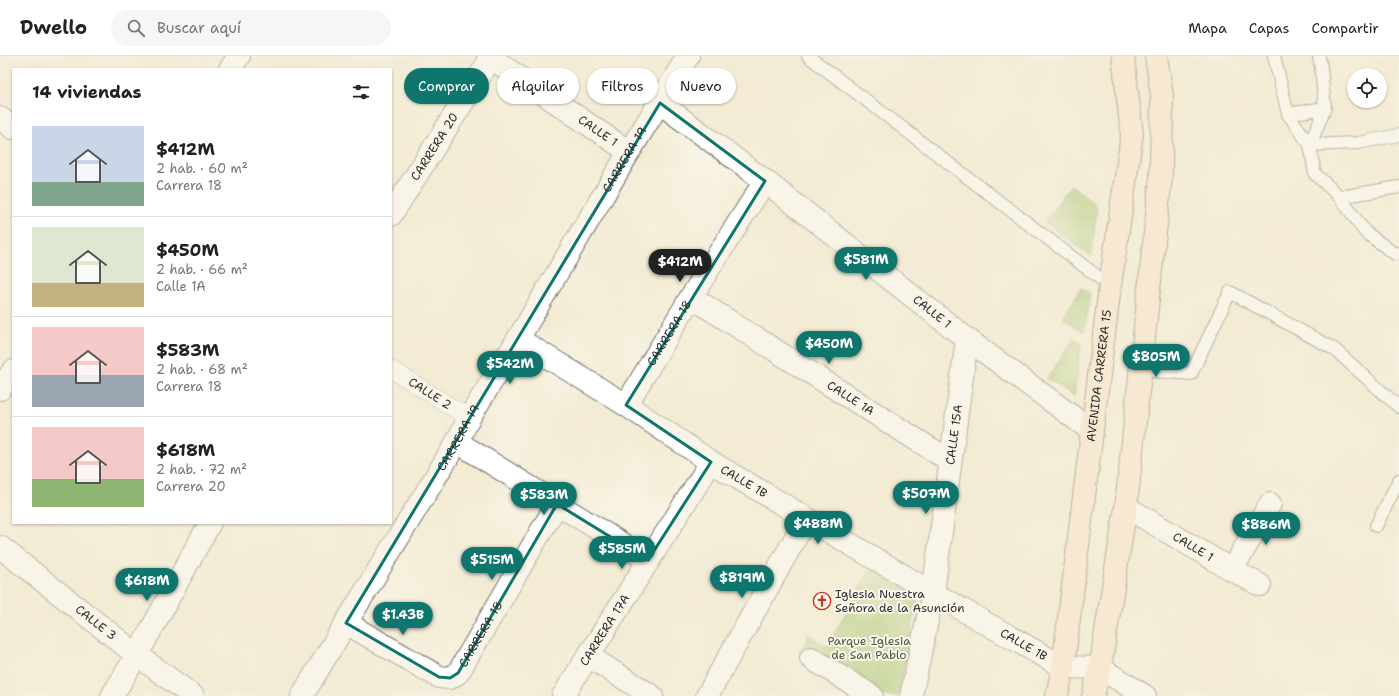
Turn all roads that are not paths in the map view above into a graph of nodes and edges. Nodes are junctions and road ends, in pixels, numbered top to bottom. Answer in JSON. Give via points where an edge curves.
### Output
{"nodes":[{"id":1,"x":239,"y":56,"type":"edge"},
{"id":2,"x":688,"y":56,"type":"edge"},
{"id":3,"x":808,"y":56,"type":"edge"},
{"id":4,"x":1123,"y":56,"type":"edge"},
{"id":5,"x":1156,"y":56,"type":"edge"},
{"id":6,"x":1274,"y":56,"type":"edge"},
{"id":7,"x":1319,"y":56,"type":"edge"},
{"id":8,"x":489,"y":57,"type":"edge"},
{"id":9,"x":231,"y":68,"type":"edge"},
{"id":10,"x":660,"y":103,"type":"junction"},
{"id":11,"x":1324,"y":108,"type":"junction"},
{"id":12,"x":1288,"y":114,"type":"junction"},
{"id":13,"x":0,"y":118,"type":"edge"},
{"id":14,"x":12,"y":127,"type":"edge"},
{"id":15,"x":1399,"y":135,"type":"edge"},
{"id":16,"x":1310,"y":144,"type":"junction"},
{"id":17,"x":629,"y":152,"type":"junction"},
{"id":18,"x":765,"y":181,"type":"junction"},
{"id":19,"x":1399,"y":187,"type":"edge"},
{"id":20,"x":1340,"y":197,"type":"junction"},
{"id":21,"x":392,"y":213,"type":"edge"},
{"id":22,"x":1397,"y":254,"type":"edge"},
{"id":23,"x":1110,"y":286,"type":"junction"},
{"id":24,"x":691,"y":297,"type":"junction"},
{"id":25,"x":967,"y":338,"type":"junction"},
{"id":26,"x":518,"y":339,"type":"junction"},
{"id":27,"x":392,"y":370,"type":"edge"},
{"id":28,"x":1140,"y":370,"type":"junction"},
{"id":29,"x":12,"y":371,"type":"edge"},
{"id":30,"x":0,"y":389,"type":"edge"},
{"id":31,"x":626,"y":405,"type":"junction"},
{"id":32,"x":1399,"y":407,"type":"edge"},
{"id":33,"x":469,"y":418,"type":"junction"},
{"id":34,"x":1092,"y":431,"type":"junction"},
{"id":35,"x":457,"y":442,"type":"junction"},
{"id":36,"x":950,"y":461,"type":"junction"},
{"id":37,"x":710,"y":462,"type":"junction"},
{"id":38,"x":1399,"y":480,"type":"edge"},
{"id":39,"x":557,"y":504,"type":"junction"},
{"id":40,"x":1270,"y":504,"type":"dead end"},
{"id":41,"x":1126,"y":507,"type":"junction"},
{"id":42,"x":806,"y":519,"type":"junction"},
{"id":43,"x":209,"y":524,"type":"edge"},
{"id":44,"x":1376,"y":526,"type":"dead end"},
{"id":45,"x":0,"y":547,"type":"edge"},
{"id":46,"x":648,"y":560,"type":"junction"},
{"id":47,"x":1232,"y":570,"type":"junction"},
{"id":48,"x":1260,"y":585,"type":"dead end"},
{"id":49,"x":933,"y":593,"type":"junction"},
{"id":50,"x":346,"y":623,"type":"junction"},
{"id":51,"x":137,"y":655,"type":"junction"},
{"id":52,"x":588,"y":656,"type":"junction"},
{"id":53,"x":811,"y":658,"type":"dead end"},
{"id":54,"x":1063,"y":667,"type":"junction"},
{"id":55,"x":1100,"y":668,"type":"junction"},
{"id":56,"x":112,"y":696,"type":"edge"},
{"id":57,"x":193,"y":696,"type":"edge"},
{"id":58,"x":302,"y":696,"type":"edge"},
{"id":59,"x":563,"y":696,"type":"edge"},
{"id":60,"x":652,"y":696,"type":"edge"},
{"id":61,"x":707,"y":696,"type":"edge"},
{"id":62,"x":872,"y":696,"type":"edge"},
{"id":63,"x":911,"y":696,"type":"edge"},
{"id":64,"x":1057,"y":696,"type":"edge"},
{"id":65,"x":1093,"y":696,"type":"edge"},
{"id":66,"x":1145,"y":696,"type":"edge"}],
"edges":[{"from":1,"to":9,"type":"street"},
{"from":2,"to":10,"type":"street","name":"CARRERA 19"},
{"from":3,"to":23,"type":"lane"},
{"from":4,"to":23,"type":"main road","name":"AVENIDA CARRERA 15","via":[[1132,134]]},
{"from":5,"to":28,"type":"main road","via":[[1162,96],[1161,176]]},
{"from":6,"to":12,"type":"lane"},
{"from":7,"to":11,"type":"lane"},
{"from":8,"to":17,"type":"street","name":"CALLE 1"},
{"from":8,"to":21,"type":"street","name":"CARRERA 20"},
{"from":10,"to":17,"type":"street","name":"CARRERA 19"},
{"from":10,"to":18,"type":"street","name":"CALLE 1"},
{"from":11,"to":12,"type":"lane"},
{"from":11,"to":16,"type":"lane"},
{"from":12,"to":16,"type":"lane"},
{"from":13,"to":14,"type":"street"},
{"from":15,"to":16,"type":"lane","via":[[1358,143]]},
{"from":16,"to":20,"type":"lane","via":[[1315,174]]},
{"from":17,"to":26,"type":"street","name":"CARRERA 19"},
{"from":18,"to":24,"type":"street","name":"CARRERA 18"},
{"from":18,"to":25,"type":"street","name":"CALLE 1"},
{"from":19,"to":20,"type":"lane"},
{"from":20,"to":22,"type":"lane","via":[[1365,232]]},
{"from":23,"to":34,"type":"main road","name":"AVENIDA CARRERA 15"},
{"from":24,"to":31,"type":"street","name":"CARRERA 18"},
{"from":24,"to":36,"type":"street","name":"CALLE 1A"},
{"from":25,"to":34,"type":"street","name":"CALLE 1"},
{"from":25,"to":36,"type":"street","name":"CALLE 15A"},
{"from":26,"to":31,"type":"street","name":"CALLE 1B"},
{"from":26,"to":33,"type":"street","name":"CARRERA 19"},
{"from":27,"to":33,"type":"street","name":"CALLE 2"},
{"from":28,"to":32,"type":"lane","via":[[1191,374],[1230,292],[1334,349]]},
{"from":28,"to":41,"type":"main road"},
{"from":29,"to":30,"type":"street"},
{"from":31,"to":37,"type":"street","name":"CALLE 1B"},
{"from":33,"to":35,"type":"street","name":"CARRERA 19"},
{"from":34,"to":54,"type":"main road","name":"AVENIDA CARRERA 15"},
{"from":35,"to":39,"type":"street"},
{"from":35,"to":50,"type":"street","name":"CARRERA 19"},
{"from":36,"to":49,"type":"street","name":"CALLE 15A"},
{"from":37,"to":42,"type":"street","name":"CALLE 1B"},
{"from":37,"to":46,"type":"street","name":"CARRERA 17A"},
{"from":38,"to":44,"type":"lane"},
{"from":39,"to":46,"type":"street"},
{"from":39,"to":50,"type":"street","name":"CARRERA 18","via":[[458,673],[450,678],[438,677]]},
{"from":40,"to":47,"type":"street"},
{"from":41,"to":47,"type":"street","name":"CALLE 1"},
{"from":41,"to":55,"type":"main road"},
{"from":42,"to":49,"type":"street","name":"CALLE 1B"},
{"from":42,"to":61,"type":"street"},
{"from":43,"to":51,"type":"street"},
{"from":45,"to":51,"type":"street","name":"CALLE 3"},
{"from":46,"to":52,"type":"street","name":"CARRERA 17A"},
{"from":47,"to":48,"type":"street","name":"CALLE 1"},
{"from":49,"to":54,"type":"street","name":"CALLE 1B"},
{"from":49,"to":63,"type":"street","name":"CALLE 15A"},
{"from":50,"to":58,"type":"street","name":"CARRERA 19"},
{"from":51,"to":56,"type":"street"},
{"from":51,"to":57,"type":"street","name":"CALLE 3"},
{"from":52,"to":59,"type":"street","name":"CARRERA 17A"},
{"from":52,"to":60,"type":"street"},
{"from":53,"to":62,"type":"street"},
{"from":54,"to":55,"type":"street","name":"CALLE 1B"},
{"from":54,"to":64,"type":"main road","name":"AVENIDA CARRERA 15"},
{"from":55,"to":65,"type":"main road"},
{"from":55,"to":66,"type":"street"}]}
